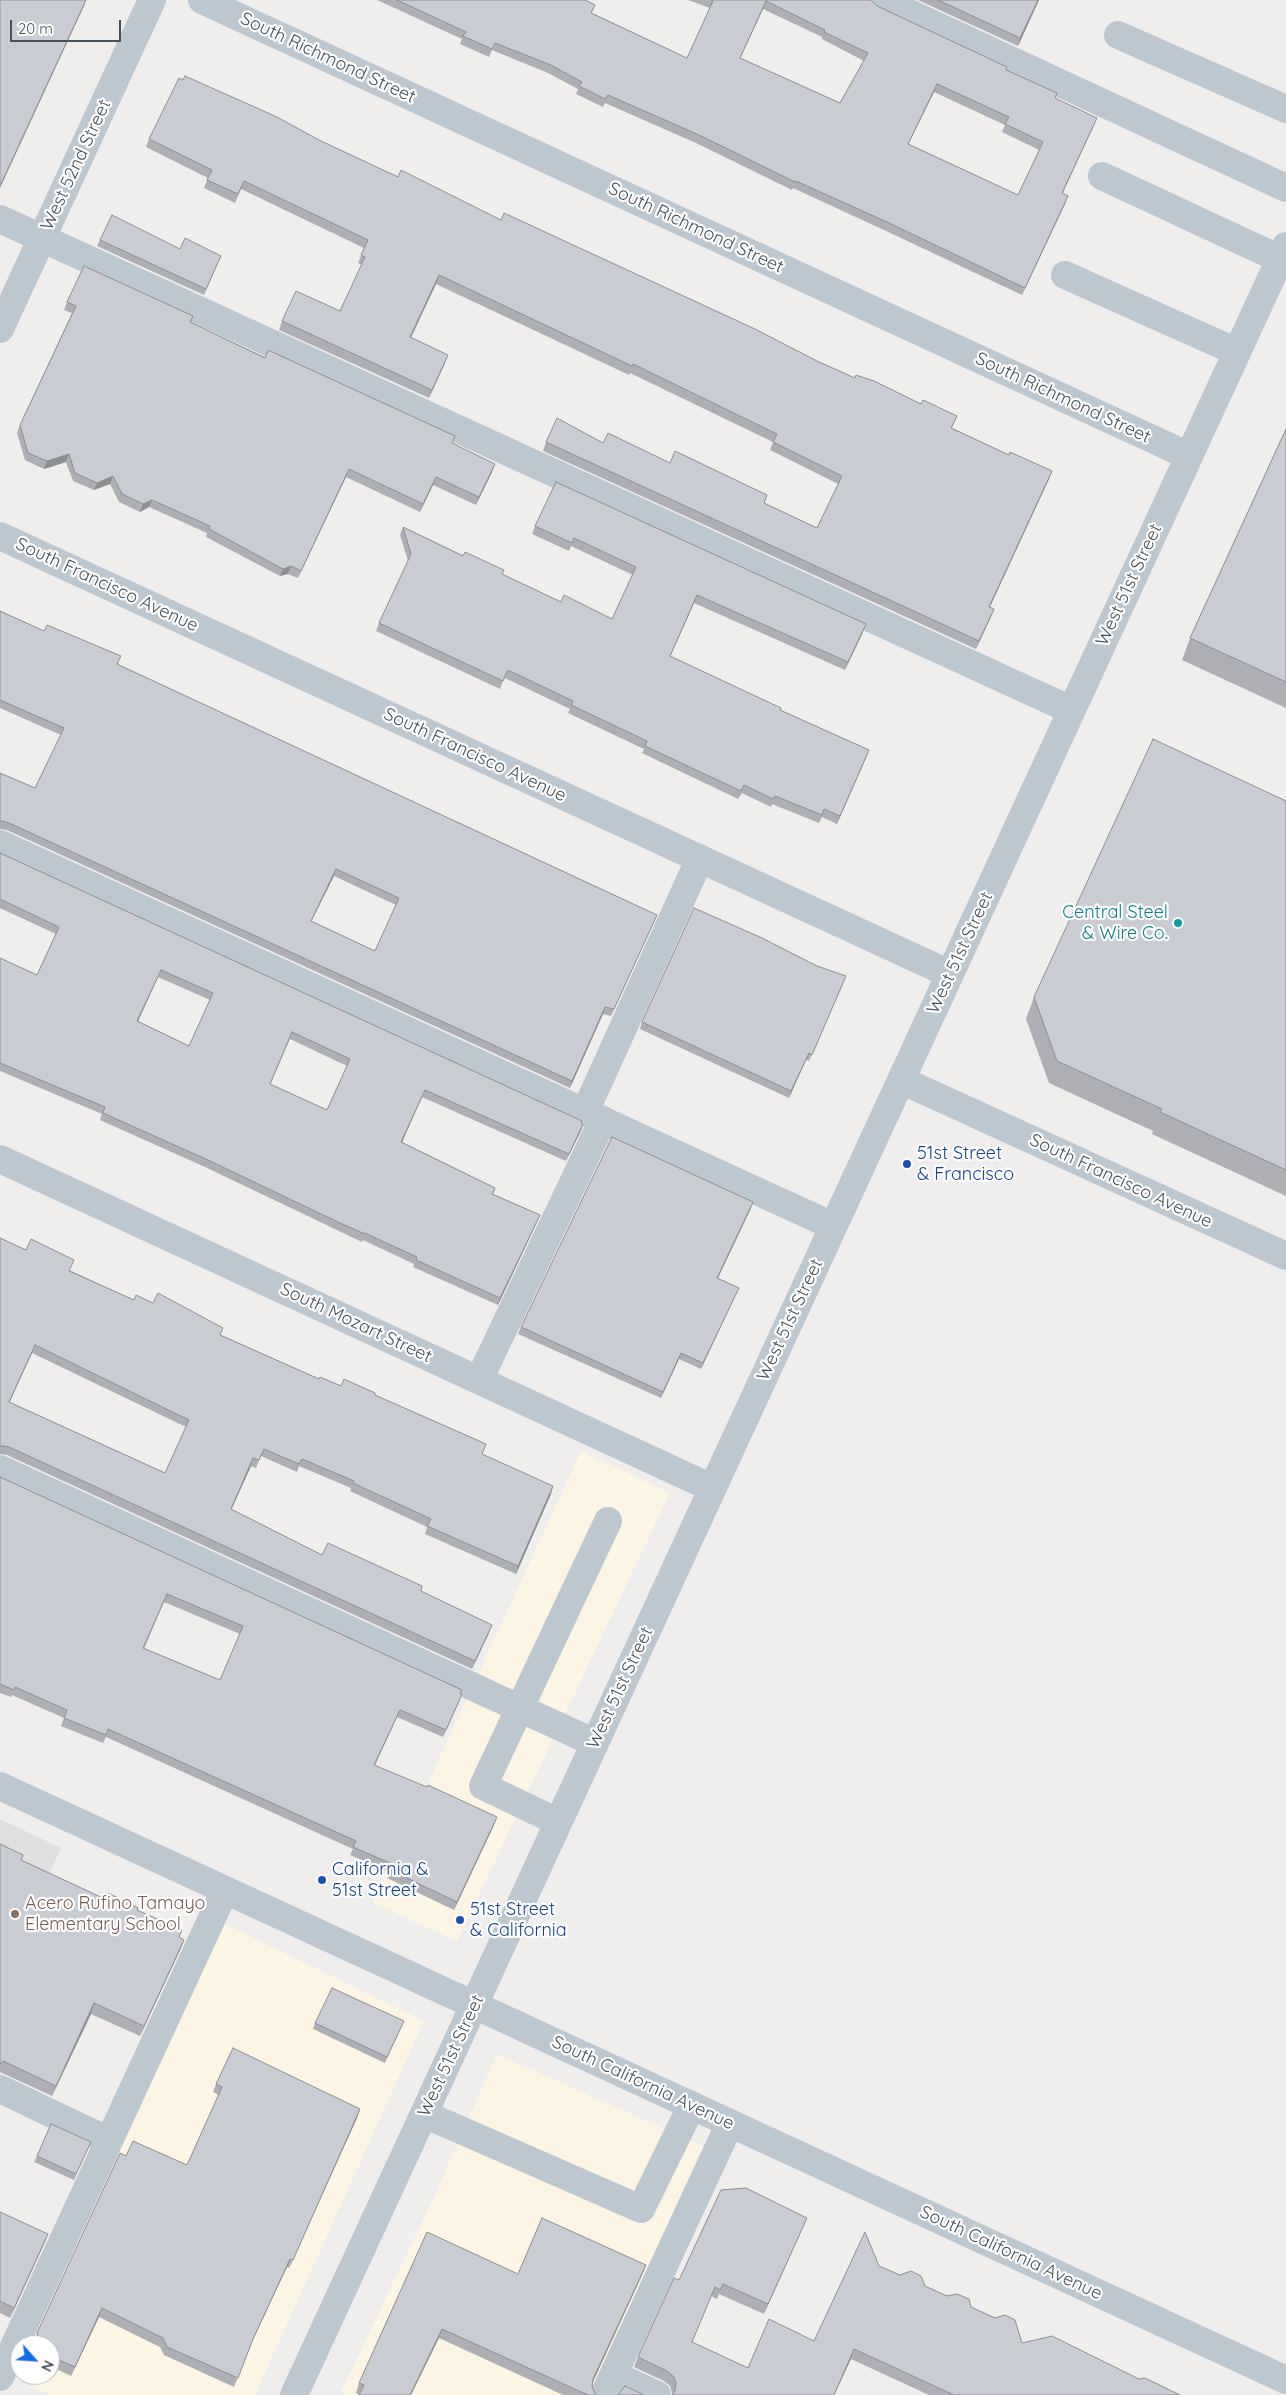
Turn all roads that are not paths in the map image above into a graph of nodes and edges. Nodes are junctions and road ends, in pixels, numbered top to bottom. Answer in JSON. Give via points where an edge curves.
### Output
{"nodes":[{"id":1,"x":152,"y":0,"type":"edge"},
{"id":2,"x":202,"y":0,"type":"edge"},
{"id":3,"x":882,"y":0,"type":"edge"},
{"id":4,"x":1118,"y":35,"type":"dead end"},
{"id":5,"x":1286,"y":109,"type":"edge"},
{"id":6,"x":1102,"y":176,"type":"dead end"},
{"id":7,"x":1286,"y":188,"type":"edge"},
{"id":8,"x":0,"y":219,"type":"edge"},
{"id":9,"x":42,"y":238,"type":"junction"},
{"id":10,"x":1283,"y":252,"type":"edge"},
{"id":11,"x":1065,"y":275,"type":"dead end"},
{"id":12,"x":0,"y":329,"type":"edge"},
{"id":13,"x":1237,"y":352,"type":"junction"},
{"id":14,"x":1189,"y":456,"type":"junction"},
{"id":15,"x":0,"y":536,"type":"edge"},
{"id":16,"x":1072,"y":710,"type":"junction"},
{"id":17,"x":0,"y":844,"type":"edge"},
{"id":18,"x":700,"y":858,"type":"junction"},
{"id":19,"x":950,"y":974,"type":"junction"},
{"id":20,"x":901,"y":1080,"type":"junction"},
{"id":21,"x":594,"y":1116,"type":"junction"},
{"id":22,"x":0,"y":1159,"type":"edge"},
{"id":23,"x":833,"y":1226,"type":"junction"},
{"id":24,"x":1286,"y":1256,"type":"edge"},
{"id":25,"x":479,"y":1380,"type":"junction"},
{"id":26,"x":0,"y":1469,"type":"edge"},
{"id":27,"x":712,"y":1488,"type":"junction"},
{"id":28,"x":608,"y":1521,"type":"dead end"},
{"id":29,"x":519,"y":1708,"type":"junction"},
{"id":30,"x":595,"y":1743,"type":"junction"},
{"id":31,"x":0,"y":1786,"type":"edge"},
{"id":32,"x":558,"y":1822,"type":"junction"},
{"id":33,"x":225,"y":1890,"type":"junction"},
{"id":34,"x":474,"y":2005,"type":"junction"},
{"id":35,"x":0,"y":2090,"type":"edge"},
{"id":36,"x":692,"y":2105,"type":"junction"},
{"id":37,"x":424,"y":2114,"type":"junction"},
{"id":38,"x":730,"y":2123,"type":"junction"},
{"id":39,"x":109,"y":2141,"type":"junction"},
{"id":40,"x":0,"y":2377,"type":"edge"},
{"id":41,"x":1286,"y":2380,"type":"edge"},
{"id":42,"x":609,"y":2385,"type":"edge"},
{"id":43,"x":294,"y":2395,"type":"edge"},
{"id":44,"x":657,"y":2395,"type":"edge"}],
"edges":[{"from":1,"to":9,"type":"street","name":"West 52nd Street"},
{"from":2,"to":14,"type":"street","name":"South Richmond Street"},
{"from":3,"to":7,"type":"street"},
{"from":4,"to":5,"type":"street"},
{"from":6,"to":10,"type":"street"},
{"from":8,"to":9,"type":"street"},
{"from":9,"to":12,"type":"street","name":"West 52nd Street"},
{"from":9,"to":16,"type":"street"},
{"from":10,"to":13,"type":"street","name":"West 51st Street"},
{"from":11,"to":13,"type":"street"},
{"from":13,"to":14,"type":"street","name":"West 51st Street"},
{"from":14,"to":16,"type":"street","name":"West 51st Street"},
{"from":15,"to":18,"type":"street","name":"South Francisco Avenue"},
{"from":16,"to":19,"type":"street","name":"West 51st Street"},
{"from":17,"to":21,"type":"street"},
{"from":18,"to":19,"type":"street","name":"South Francisco Avenue"},
{"from":18,"to":21,"type":"street"},
{"from":19,"to":20,"type":"street","name":"West 51st Street"},
{"from":20,"to":23,"type":"street","name":"West 51st Street"},
{"from":20,"to":24,"type":"street","name":"South Francisco Avenue"},
{"from":21,"to":23,"type":"street"},
{"from":21,"to":25,"type":"street"},
{"from":22,"to":25,"type":"street","name":"South Mozart Street"},
{"from":23,"to":27,"type":"street","name":"West 51st Street"},
{"from":25,"to":27,"type":"street","name":"South Mozart Street"},
{"from":26,"to":29,"type":"street"},
{"from":27,"to":30,"type":"street","name":"West 51st Street"},
{"from":28,"to":29,"type":"street"},
{"from":29,"to":30,"type":"street"},
{"from":29,"to":32,"type":"street","via":[[484,1786]]},
{"from":30,"to":32,"type":"street","name":"West 51st Street"},
{"from":31,"to":33,"type":"street","name":"South California Avenue"},
{"from":32,"to":34,"type":"street","name":"West 51st Street"},
{"from":33,"to":34,"type":"street","name":"South California Avenue"},
{"from":33,"to":39,"type":"street"},
{"from":34,"to":36,"type":"street","name":"South California Avenue"},
{"from":34,"to":37,"type":"street","name":"West 51st Street"},
{"from":35,"to":39,"type":"street"},
{"from":36,"to":37,"type":"street","via":[[641,2210]]},
{"from":36,"to":38,"type":"street","name":"South California Avenue"},
{"from":37,"to":43,"type":"street","name":"West 51st Street"},
{"from":38,"to":41,"type":"street","name":"South California Avenue"},
{"from":38,"to":42,"type":"street"},
{"from":39,"to":40,"type":"street"},
{"from":42,"to":44,"type":"street"}]}
